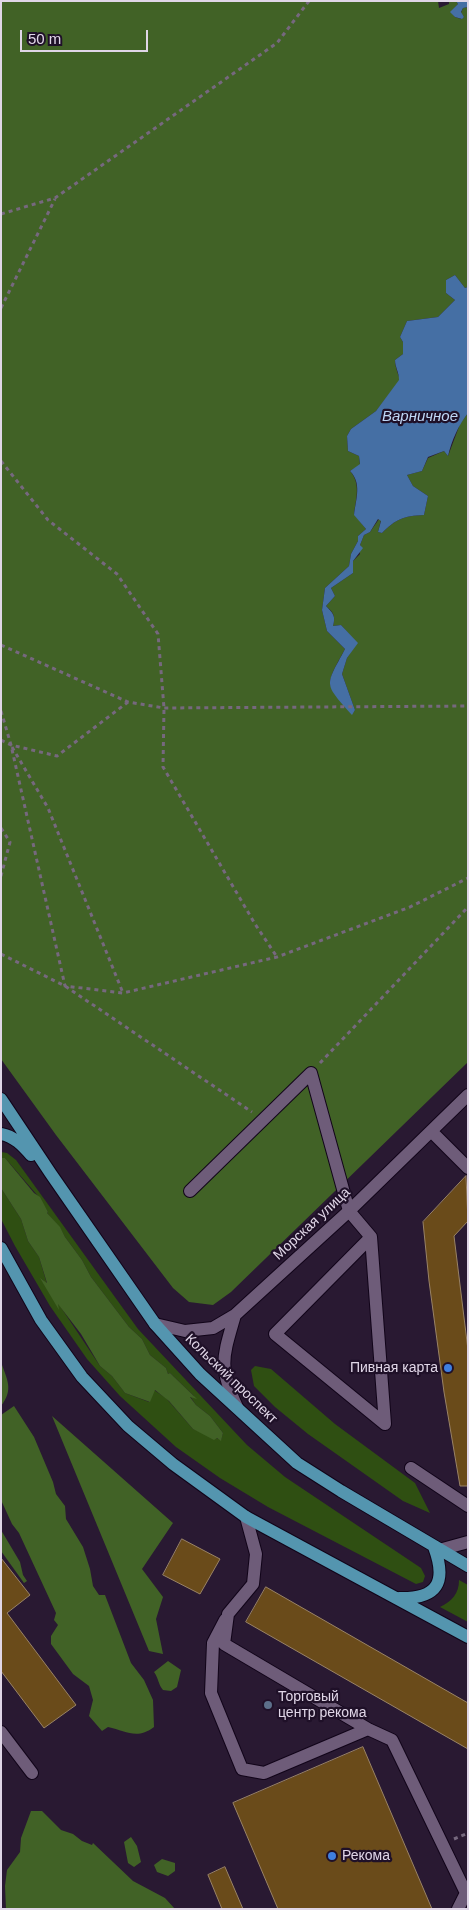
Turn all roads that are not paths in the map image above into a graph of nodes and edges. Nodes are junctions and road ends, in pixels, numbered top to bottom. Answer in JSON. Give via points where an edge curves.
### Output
{"nodes":[{"id":1,"x":468,"y":1095,"type":"edge"},
{"id":2,"x":1,"y":1099,"type":"edge"},
{"id":3,"x":431,"y":1131,"type":"junction"},
{"id":4,"x":1,"y":1134,"type":"edge"},
{"id":5,"x":468,"y":1168,"type":"edge"},
{"id":6,"x":51,"y":1174,"type":"junction"},
{"id":7,"x":190,"y":1191,"type":"dead end"},
{"id":8,"x":349,"y":1211,"type":"junction"},
{"id":9,"x":371,"y":1237,"type":"junction"},
{"id":10,"x":1,"y":1248,"type":"edge"},
{"id":11,"x":235,"y":1315,"type":"junction"},
{"id":12,"x":156,"y":1324,"type":"junction"},
{"id":13,"x":238,"y":1410,"type":"junction"},
{"id":14,"x":411,"y":1468,"type":"dead end"},
{"id":15,"x":468,"y":1506,"type":"edge"},
{"id":16,"x":246,"y":1517,"type":"junction"},
{"id":17,"x":468,"y":1542,"type":"edge"},
{"id":18,"x":437,"y":1549,"type":"junction"},
{"id":19,"x":468,"y":1566,"type":"edge"},
{"id":20,"x":397,"y":1598,"type":"junction"},
{"id":21,"x":228,"y":1614,"type":"junction"},
{"id":22,"x":468,"y":1637,"type":"edge"},
{"id":23,"x":368,"y":1729,"type":"junction"},
{"id":24,"x":1,"y":1732,"type":"edge"},
{"id":25,"x":32,"y":1773,"type":"dead end"},
{"id":26,"x":458,"y":1909,"type":"edge"}],
"edges":[{"from":1,"to":3,"type":"street","name":"Морская улица"},
{"from":2,"to":6,"type":"main road","name":"Кольский проспект"},
{"from":3,"to":5,"type":"street"},
{"from":3,"to":8,"type":"street","name":"Морская улица"},
{"from":4,"to":6,"type":"main road","via":[[19,1142]]},
{"from":6,"to":12,"type":"main road","name":"Кольский проспект"},
{"from":7,"to":8,"type":"street","via":[[311,1073]]},
{"from":8,"to":9,"type":"street"},
{"from":8,"to":11,"type":"street","name":"Морская улица"},
{"from":9,"to":9,"type":"street","via":[[372,1257],[385,1424],[275,1334]]},
{"from":10,"to":16,"type":"main road","via":[[41,1320],[82,1377],[128,1426],[173,1464]]},
{"from":11,"to":12,"type":"street","name":"Морская улица","via":[[213,1328],[185,1331]]},
{"from":11,"to":13,"type":"street","via":[[223,1358],[225,1376]]},
{"from":12,"to":13,"type":"main road","name":"Кольский проспект","via":[[200,1374]]},
{"from":13,"to":18,"type":"main road","name":"Кольский проспект","via":[[297,1463]]},
{"from":14,"to":15,"type":"street"},
{"from":16,"to":20,"type":"main road"},
{"from":16,"to":21,"type":"street","via":[[256,1554],[253,1584]]},
{"from":17,"to":18,"type":"street"},
{"from":18,"to":19,"type":"main road","name":"Кольский проспект"},
{"from":18,"to":20,"type":"main road","via":[[441,1578],[433,1590],[424,1596]]},
{"from":20,"to":22,"type":"main road"},
{"from":21,"to":23,"type":"street","via":[[224,1644]]},
{"from":21,"to":23,"type":"street","via":[[213,1643],[211,1693],[242,1769],[264,1773]]},
{"from":23,"to":26,"type":"street","via":[[392,1740],[466,1893]]},
{"from":24,"to":25,"type":"street"}]}
